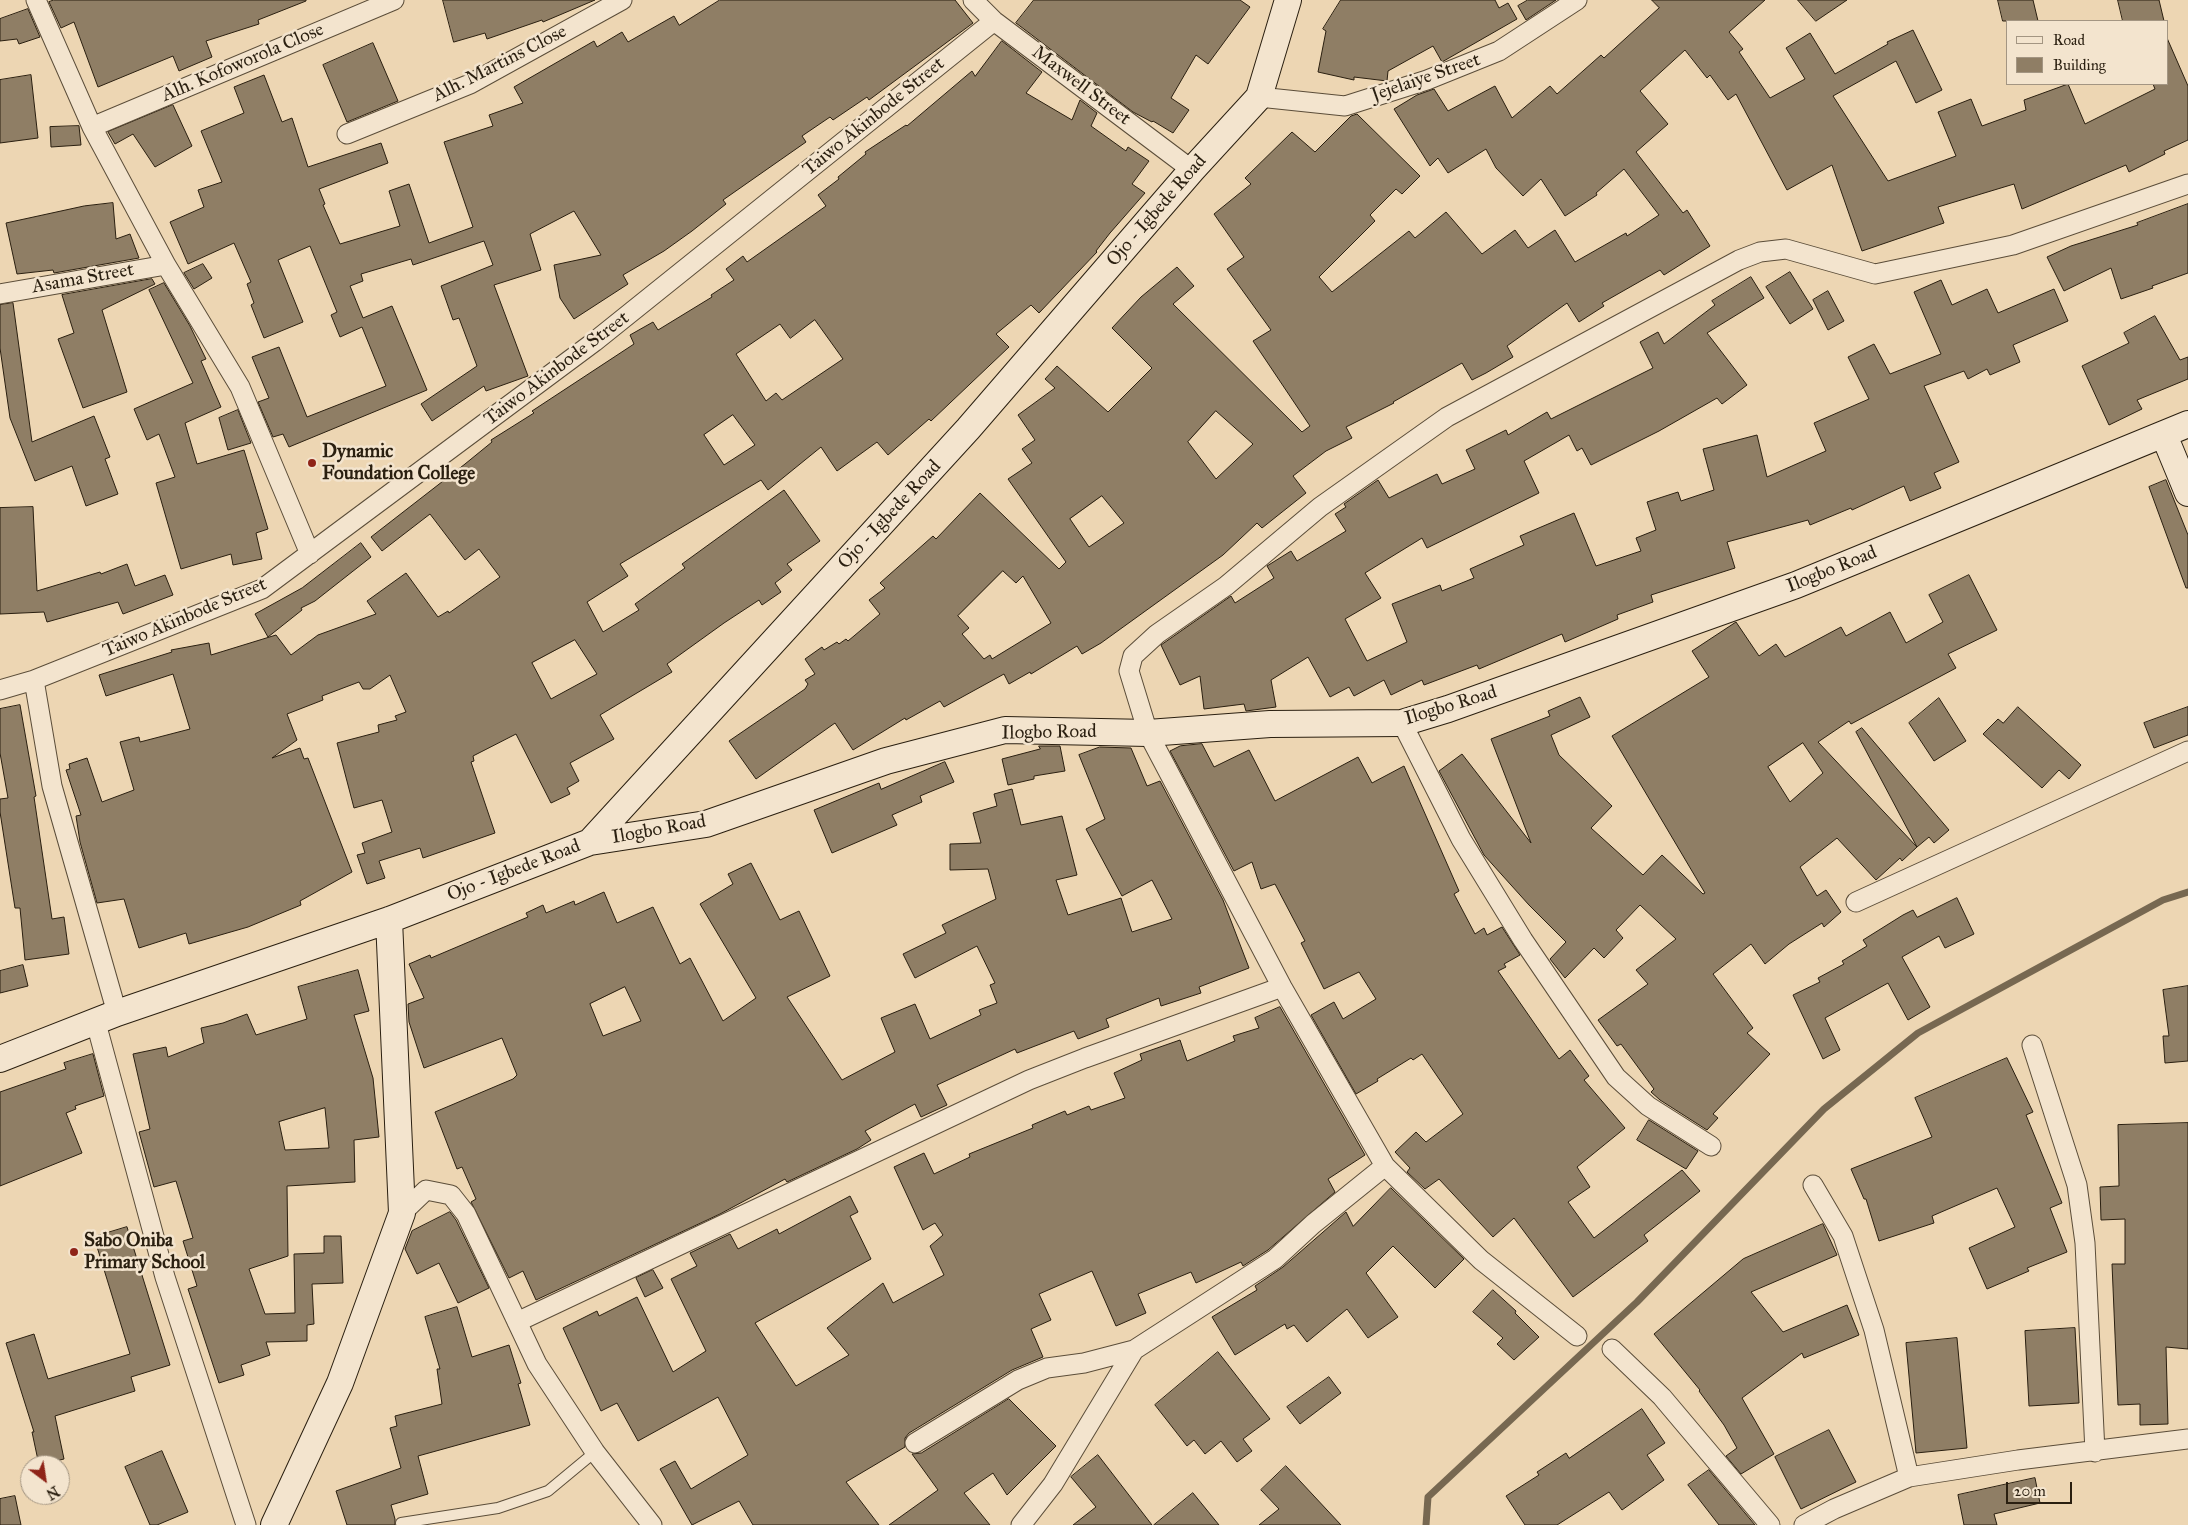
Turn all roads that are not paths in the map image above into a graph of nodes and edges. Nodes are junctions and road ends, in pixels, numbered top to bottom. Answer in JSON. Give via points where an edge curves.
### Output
{"nodes":[{"id":1,"x":36,"y":0,"type":"edge"},
{"id":2,"x":394,"y":0,"type":"edge"},
{"id":3,"x":622,"y":0,"type":"edge"},
{"id":4,"x":973,"y":0,"type":"edge"},
{"id":5,"x":1288,"y":0,"type":"edge"},
{"id":6,"x":1577,"y":0,"type":"edge"},
{"id":7,"x":994,"y":21,"type":"junction"},
{"id":8,"x":1259,"y":97,"type":"junction"},
{"id":9,"x":92,"y":127,"type":"junction"},
{"id":10,"x":347,"y":134,"type":"dead end"},
{"id":11,"x":1192,"y":170,"type":"junction"},
{"id":12,"x":2188,"y":184,"type":"edge"},
{"id":13,"x":166,"y":265,"type":"junction"},
{"id":14,"x":0,"y":294,"type":"edge"},
{"id":15,"x":2188,"y":424,"type":"edge"},
{"id":16,"x":2164,"y":435,"type":"junction"},
{"id":17,"x":2188,"y":493,"type":"edge"},
{"id":18,"x":310,"y":554,"type":"junction"},
{"id":19,"x":34,"y":680,"type":"junction"},
{"id":20,"x":0,"y":690,"type":"edge"},
{"id":21,"x":1402,"y":722,"type":"junction"},
{"id":22,"x":1148,"y":733,"type":"junction"},
{"id":23,"x":2188,"y":751,"type":"edge"},
{"id":24,"x":590,"y":842,"type":"junction"},
{"id":25,"x":1856,"y":902,"type":"dead end"},
{"id":26,"x":389,"y":920,"type":"junction"},
{"id":27,"x":1282,"y":987,"type":"junction"},
{"id":28,"x":107,"y":1018,"type":"junction"},
{"id":29,"x":2032,"y":1045,"type":"dead end"},
{"id":30,"x":0,"y":1059,"type":"edge"},
{"id":31,"x":1710,"y":1146,"type":"dead end"},
{"id":32,"x":1385,"y":1166,"type":"junction"},
{"id":33,"x":1814,"y":1185,"type":"dead end"},
{"id":34,"x":402,"y":1213,"type":"junction"},
{"id":35,"x":517,"y":1322,"type":"junction"},
{"id":36,"x":1576,"y":1336,"type":"dead end"},
{"id":37,"x":1612,"y":1349,"type":"dead end"},
{"id":38,"x":1134,"y":1350,"type":"junction"},
{"id":39,"x":2188,"y":1439,"type":"edge"},
{"id":40,"x":915,"y":1443,"type":"dead end"},
{"id":41,"x":595,"y":1452,"type":"junction"},
{"id":42,"x":2095,"y":1452,"type":"junction"},
{"id":43,"x":1910,"y":1478,"type":"junction"},
{"id":44,"x":401,"y":1523,"type":"dead end"},
{"id":45,"x":246,"y":1525,"type":"edge"},
{"id":46,"x":274,"y":1525,"type":"edge"},
{"id":47,"x":652,"y":1525,"type":"edge"},
{"id":48,"x":1021,"y":1525,"type":"edge"},
{"id":49,"x":1770,"y":1525,"type":"edge"},
{"id":50,"x":1804,"y":1525,"type":"edge"}],
"edges":[{"from":1,"to":9,"type":"street"},
{"from":2,"to":9,"type":"street","name":"Alh. Kofoworola Close"},
{"from":3,"to":10,"type":"street","name":"Alh. Martins Close","via":[[470,84]]},
{"from":4,"to":7,"type":"street","name":"Maxwell Street"},
{"from":5,"to":8,"type":"main road","name":"Ojo - Igbede Road"},
{"from":6,"to":8,"type":"street","name":"Jejelaiye Street","via":[[1499,51],[1427,80],[1345,106]]},
{"from":7,"to":11,"type":"street","name":"Maxwell Street"},
{"from":7,"to":18,"type":"street","name":"Taiwo Akinbode Street","via":[[594,342]]},
{"from":8,"to":11,"type":"main road","name":"Ojo - Igbede Road"},
{"from":9,"to":13,"type":"street"},
{"from":11,"to":24,"type":"main road","name":"Ojo - Igbede Road","via":[[968,429]]},
{"from":12,"to":22,"type":"street","via":[[2013,245],[1875,274],[1786,249],[1760,252],[1739,260],[1447,417],[1320,507],[1226,586],[1157,634],[1133,656],[1129,671]]},
{"from":13,"to":14,"type":"street","name":"Asama Street"},
{"from":13,"to":18,"type":"street","via":[[240,387]]},
{"from":15,"to":16,"type":"main road","name":"Ilogbo Road"},
{"from":16,"to":17,"type":"main road"},
{"from":16,"to":21,"type":"main road","name":"Ilogbo Road","via":[[1796,585],[1448,709]]},
{"from":18,"to":19,"type":"street","name":"Taiwo Akinbode Street","via":[[262,589]]},
{"from":19,"to":20,"type":"street","name":"Taiwo Akinbode Street"},
{"from":19,"to":28,"type":"street","via":[[52,786]]},
{"from":21,"to":22,"type":"main road","name":"Ilogbo Road","via":[[1270,724]]},
{"from":21,"to":31,"type":"street","via":[[1461,839],[1523,940],[1616,1077],[1648,1106]]},
{"from":22,"to":24,"type":"main road","name":"Ilogbo Road","via":[[1005,730],[886,761],[706,824]]},
{"from":22,"to":27,"type":"street"},
{"from":23,"to":25,"type":"street"},
{"from":24,"to":26,"type":"main road","name":"Ojo - Igbede Road"},
{"from":26,"to":28,"type":"main road","name":"Ojo - Igbede Road"},
{"from":26,"to":34,"type":"main road"},
{"from":27,"to":32,"type":"street"},
{"from":27,"to":35,"type":"street","via":[[1029,1080]]},
{"from":28,"to":30,"type":"main road","name":"Ojo - Igbede Road"},
{"from":28,"to":45,"type":"street","via":[[165,1277]]},
{"from":29,"to":42,"type":"street","via":[[2077,1185],[2085,1243]]},
{"from":32,"to":36,"type":"street","via":[[1481,1260]]},
{"from":32,"to":38,"type":"street","via":[[1312,1224],[1275,1259]]},
{"from":33,"to":43,"type":"street","via":[[1843,1236],[1874,1330]]},
{"from":34,"to":35,"type":"street","via":[[426,1190],[450,1196],[466,1214]]},
{"from":34,"to":46,"type":"main road","via":[[340,1383]]},
{"from":35,"to":41,"type":"street","via":[[537,1364]]},
{"from":37,"to":49,"type":"street","via":[[1662,1397]]},
{"from":38,"to":40,"type":"street","via":[[1084,1363],[1047,1368],[1018,1380]]},
{"from":38,"to":48,"type":"street","via":[[1053,1484]]},
{"from":39,"to":42,"type":"street"},
{"from":41,"to":44,"type":"lane","via":[[548,1491],[498,1508]]},
{"from":41,"to":47,"type":"street"},
{"from":42,"to":43,"type":"street","via":[[2018,1460]]},
{"from":43,"to":50,"type":"street"}]}
